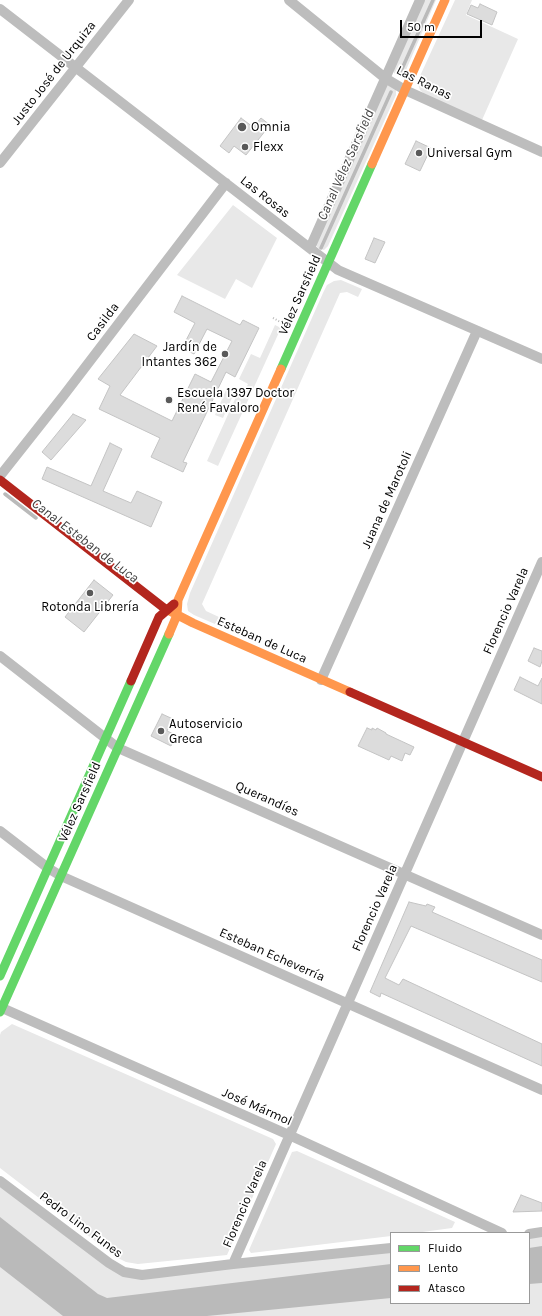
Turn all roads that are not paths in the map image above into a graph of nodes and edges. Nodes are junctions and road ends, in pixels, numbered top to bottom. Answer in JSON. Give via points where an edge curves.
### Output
{"nodes":[{"id":1,"x":129,"y":0,"type":"edge"},
{"id":2,"x":289,"y":0,"type":"edge"},
{"id":3,"x":420,"y":0,"type":"edge"},
{"id":4,"x":445,"y":0,"type":"edge"},
{"id":5,"x":0,"y":9,"type":"edge"},
{"id":6,"x":76,"y":67,"type":"junction"},
{"id":7,"x":385,"y":78,"type":"junction"},
{"id":8,"x":405,"y":90,"type":"junction"},
{"id":9,"x":542,"y":152,"type":"edge"},
{"id":10,"x":0,"y":163,"type":"edge"},
{"id":11,"x":226,"y":183,"type":"junction"},
{"id":12,"x":310,"y":248,"type":"junction"},
{"id":13,"x":328,"y":263,"type":"junction"},
{"id":14,"x":476,"y":331,"type":"junction"},
{"id":15,"x":542,"y":360,"type":"edge"},
{"id":16,"x":0,"y":476,"type":"edge"},
{"id":17,"x":0,"y":480,"type":"edge"},
{"id":18,"x":542,"y":562,"type":"edge"},
{"id":19,"x":178,"y":600,"type":"junction"},
{"id":20,"x":168,"y":610,"type":"junction"},
{"id":21,"x":177,"y":615,"type":"junction"},
{"id":22,"x":0,"y":656,"type":"edge"},
{"id":23,"x":321,"y":680,"type":"junction"},
{"id":24,"x":106,"y":738,"type":"junction"},
{"id":25,"x":462,"y":742,"type":"junction"},
{"id":26,"x":118,"y":748,"type":"junction"},
{"id":27,"x":542,"y":777,"type":"edge"},
{"id":28,"x":0,"y":831,"type":"edge"},
{"id":29,"x":48,"y":868,"type":"junction"},
{"id":30,"x":404,"y":874,"type":"junction"},
{"id":31,"x":61,"y":876,"type":"junction"},
{"id":32,"x":542,"y":935,"type":"edge"},
{"id":33,"x":0,"y":976,"type":"edge"},
{"id":34,"x":347,"y":1003,"type":"junction"},
{"id":35,"x":1,"y":1009,"type":"edge"},
{"id":36,"x":542,"y":1090,"type":"edge"},
{"id":37,"x":289,"y":1135,"type":"junction"},
{"id":38,"x":0,"y":1181,"type":"edge"},
{"id":39,"x":500,"y":1232,"type":"edge"},
{"id":40,"x":542,"y":1232,"type":"edge"},
{"id":41,"x":530,"y":1234,"type":"edge"},
{"id":42,"x":390,"y":1248,"type":"edge"},
{"id":43,"x":233,"y":1264,"type":"junction"}],
"edges":[{"from":1,"to":6,"type":"street","name":"Justo José de Urquiza"},
{"from":2,"to":7,"type":"street","name":"Las Ranas"},
{"from":3,"to":7,"type":"street","name":"Vélez Sarsfield"},
{"from":4,"to":8,"type":"street","name":"Vélez Sarsfield"},
{"from":5,"to":6,"type":"street","name":"Las Rosas"},
{"from":6,"to":10,"type":"street","name":"Justo José de Urquiza"},
{"from":6,"to":11,"type":"street","name":"Las Rosas"},
{"from":7,"to":8,"type":"street","name":"Las Ranas"},
{"from":7,"to":12,"type":"street","name":"Vélez Sarsfield"},
{"from":8,"to":9,"type":"street","name":"Las Ranas"},
{"from":8,"to":13,"type":"street","name":"Vélez Sarsfield"},
{"from":11,"to":12,"type":"street","name":"Las Rosas"},
{"from":11,"to":16,"type":"street","name":"Casilda"},
{"from":12,"to":13,"type":"street","name":"Las Rosas"},
{"from":13,"to":14,"type":"street","name":"Las Rosas","via":[[338,270]]},
{"from":13,"to":19,"type":"street","name":"Vélez Sarsfield"},
{"from":14,"to":15,"type":"street","name":"Las Rosas"},
{"from":14,"to":23,"type":"street","name":"Juana de Marotoli"},
{"from":17,"to":20,"type":"street","name":"Esteban de Luca"},
{"from":18,"to":25,"type":"street","name":"Florencio Varela"},
{"from":19,"to":20,"type":"street","name":"Vélez Sarsfield"},
{"from":19,"to":21,"type":"street","name":"Vélez Sarsfield"},
{"from":20,"to":21,"type":"street","name":"Esteban de Luca"},
{"from":20,"to":24,"type":"street","name":"Vélez Sarsfield","via":[[160,617]]},
{"from":21,"to":23,"type":"street","name":"Esteban de Luca"},
{"from":21,"to":26,"type":"street","name":"Vélez Sarsfield"},
{"from":22,"to":24,"type":"street","name":"Querandíes"},
{"from":23,"to":25,"type":"street","name":"Esteban de Luca"},
{"from":24,"to":26,"type":"street","name":"Querandíes"},
{"from":24,"to":29,"type":"street","name":"Vélez Sarsfield"},
{"from":25,"to":27,"type":"street","name":"Esteban de Luca"},
{"from":25,"to":30,"type":"street","name":"Florencio Varela"},
{"from":26,"to":30,"type":"street","name":"Querandíes"},
{"from":26,"to":31,"type":"street","name":"Vélez Sarsfield"},
{"from":28,"to":29,"type":"street","name":"Esteban Echeverría"},
{"from":29,"to":31,"type":"street","name":"Esteban Echeverría"},
{"from":29,"to":33,"type":"street","name":"Vélez Sarsfield"},
{"from":30,"to":32,"type":"street","name":"Querandíes"},
{"from":30,"to":34,"type":"street","name":"Florencio Varela"},
{"from":31,"to":34,"type":"street","name":"Esteban Echeverría"},
{"from":31,"to":35,"type":"street","name":"Vélez Sarsfield"},
{"from":34,"to":36,"type":"street","name":"Esteban Echeverría"},
{"from":34,"to":37,"type":"street","name":"Florencio Varela"},
{"from":35,"to":37,"type":"street","name":"José Mármol"},
{"from":37,"to":39,"type":"street","name":"José Mármol"},
{"from":37,"to":43,"type":"street","name":"Florencio Varela"},
{"from":38,"to":43,"type":"street","name":"Pedro Lino Funes","via":[[124,1272],[142,1275]]},
{"from":40,"to":41,"type":"street"},
{"from":42,"to":43,"type":"street","name":"Pedro Lino Funes"}]}
